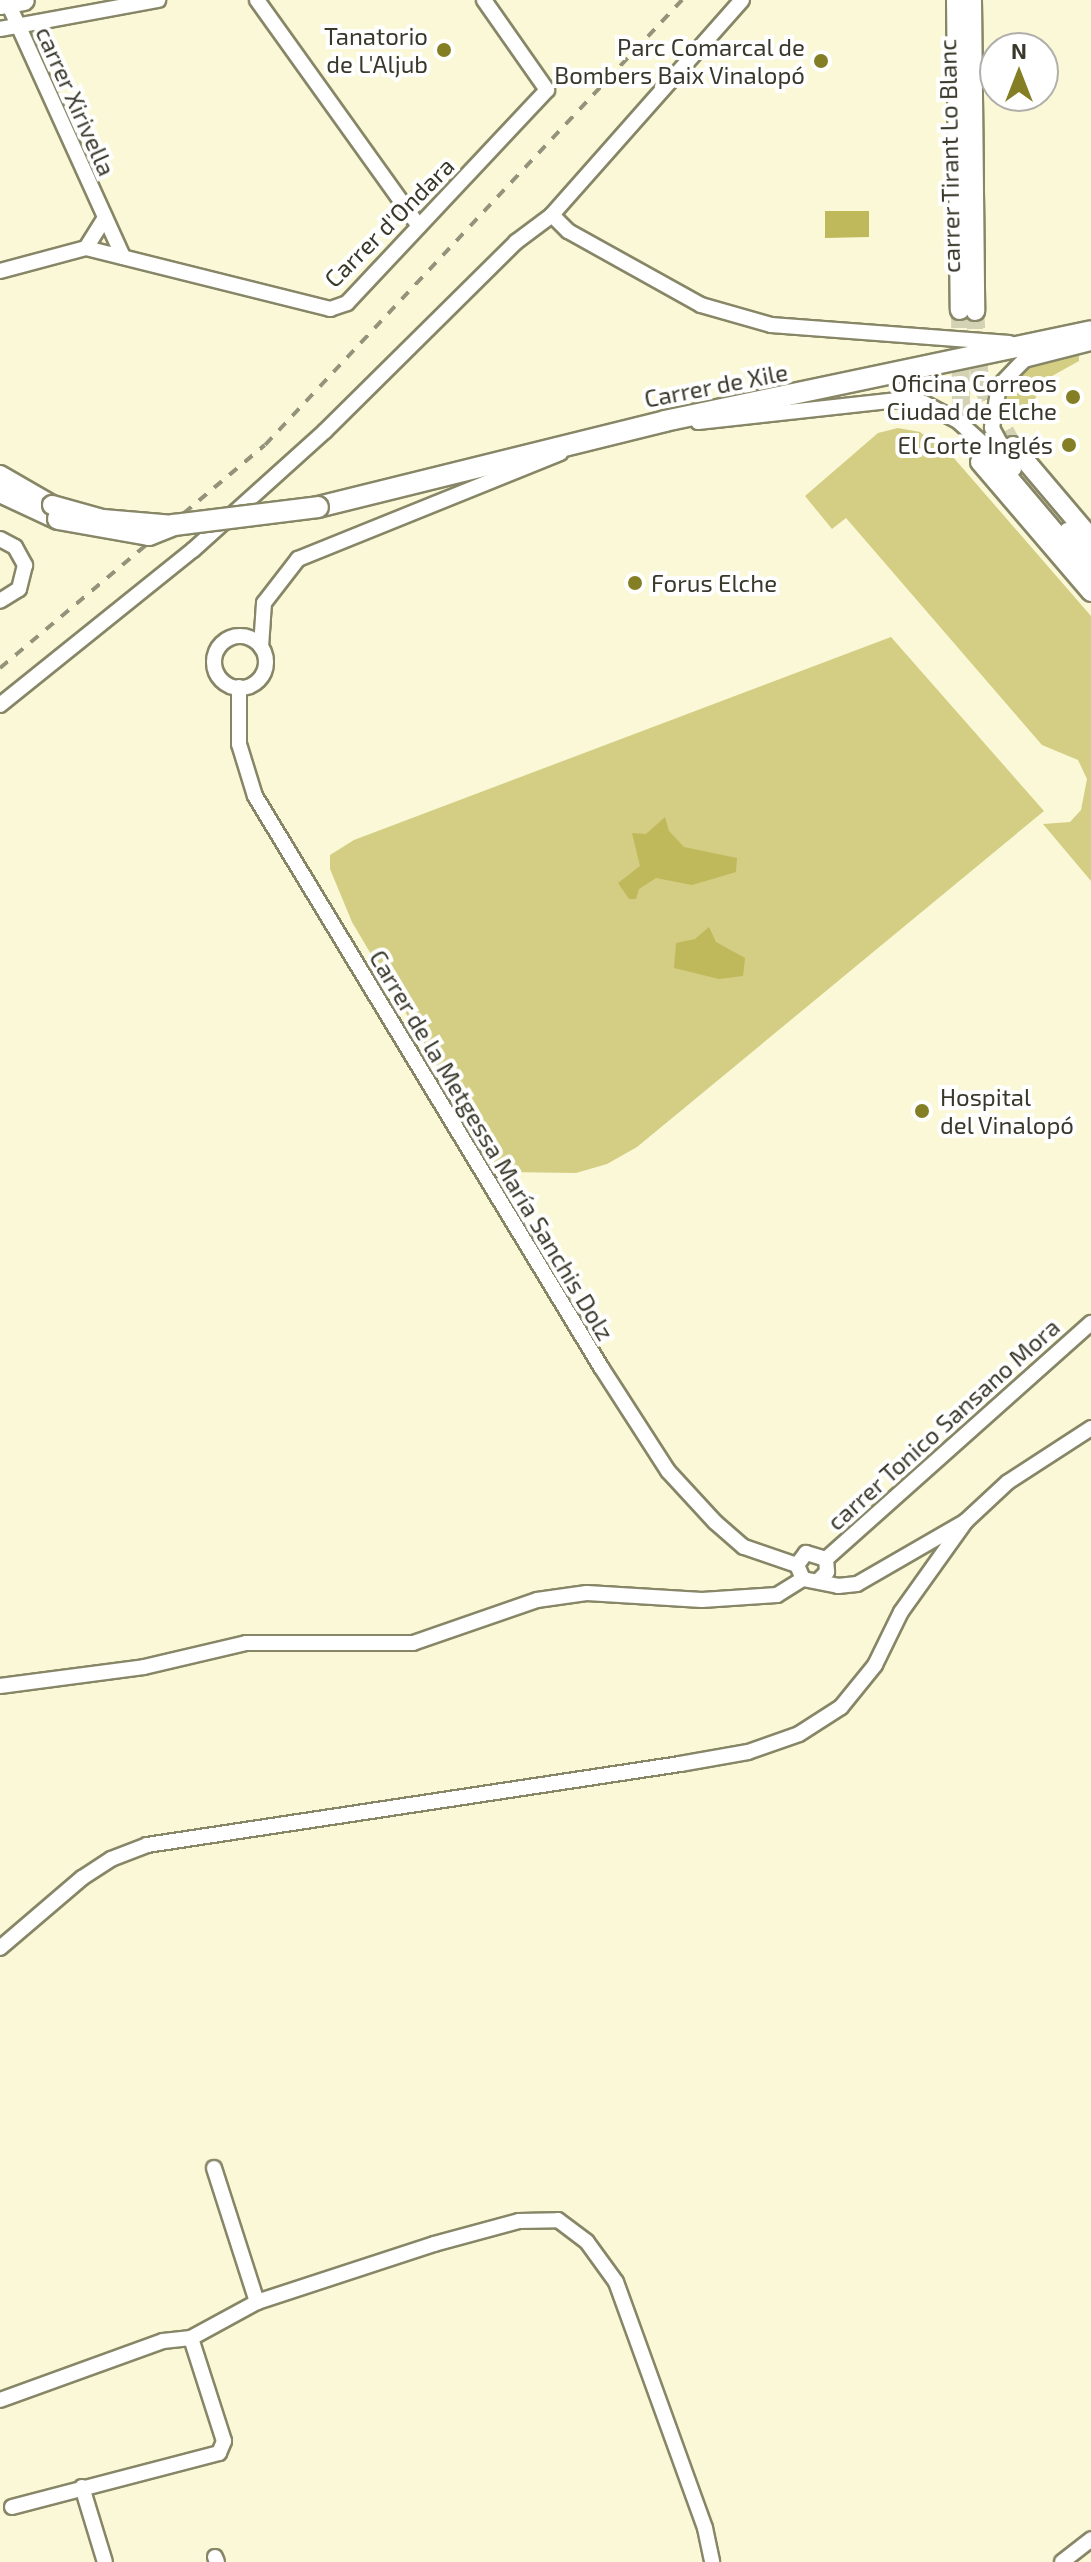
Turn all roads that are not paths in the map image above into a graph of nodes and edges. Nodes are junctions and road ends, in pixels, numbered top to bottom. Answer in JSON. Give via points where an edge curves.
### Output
{"nodes":[{"id":1,"x":158,"y":0,"type":"edge"},
{"id":2,"x":257,"y":0,"type":"edge"},
{"id":3,"x":742,"y":0,"type":"edge"},
{"id":4,"x":956,"y":0,"type":"edge"},
{"id":5,"x":972,"y":0,"type":"edge"},
{"id":6,"x":11,"y":2,"type":"edge"},
{"id":7,"x":489,"y":6,"type":"edge"},
{"id":8,"x":19,"y":26,"type":"junction"},
{"id":9,"x":0,"y":29,"type":"edge"},
{"id":10,"x":552,"y":215,"type":"junction"},
{"id":11,"x":105,"y":217,"type":"junction"},
{"id":12,"x":419,"y":226,"type":"junction"},
{"id":13,"x":86,"y":248,"type":"junction"},
{"id":14,"x":123,"y":257,"type":"junction"},
{"id":15,"x":0,"y":271,"type":"edge"},
{"id":16,"x":1091,"y":331,"type":"edge"},
{"id":17,"x":1091,"y":343,"type":"edge"},
{"id":18,"x":1029,"y":345,"type":"junction"},
{"id":19,"x":665,"y":421,"type":"junction"},
{"id":20,"x":572,"y":443,"type":"junction"},
{"id":21,"x":1013,"y":446,"type":"tunnel mouth"},
{"id":22,"x":980,"y":462,"type":"tunnel mouth"},
{"id":23,"x":0,"y":475,"type":"edge"},
{"id":24,"x":0,"y":492,"type":"edge"},
{"id":25,"x":55,"y":512,"type":"junction"},
{"id":26,"x":1091,"y":538,"type":"edge"},
{"id":27,"x":0,"y":539,"type":"edge"},
{"id":28,"x":1091,"y":556,"type":"edge"},
{"id":29,"x":1091,"y":572,"type":"edge"},
{"id":30,"x":1091,"y":592,"type":"edge"},
{"id":31,"x":0,"y":601,"type":"edge"},
{"id":32,"x":261,"y":647,"type":"junction"},
{"id":33,"x":239,"y":687,"type":"junction"},
{"id":34,"x":0,"y":705,"type":"edge"},
{"id":35,"x":1091,"y":1323,"type":"edge"},
{"id":36,"x":1091,"y":1428,"type":"edge"},
{"id":37,"x":966,"y":1521,"type":"junction"},
{"id":38,"x":826,"y":1559,"type":"junction"},
{"id":39,"x":797,"y":1565,"type":"junction"},
{"id":40,"x":811,"y":1580,"type":"junction"},
{"id":41,"x":0,"y":1686,"type":"edge"},
{"id":42,"x":0,"y":1948,"type":"edge"},
{"id":43,"x":214,"y":2168,"type":"dead end"},
{"id":44,"x":257,"y":2302,"type":"junction"},
{"id":45,"x":191,"y":2338,"type":"junction"},
{"id":46,"x":0,"y":2400,"type":"edge"},
{"id":47,"x":82,"y":2487,"type":"junction"},
{"id":48,"x":12,"y":2507,"type":"dead end"},
{"id":49,"x":1091,"y":2539,"type":"edge"},
{"id":50,"x":105,"y":2562,"type":"edge"},
{"id":51,"x":712,"y":2562,"type":"edge"},
{"id":52,"x":1062,"y":2562,"type":"edge"}],
"edges":[{"from":1,"to":8,"type":"street"},
{"from":2,"to":12,"type":"street"},
{"from":3,"to":10,"type":"street"},
{"from":4,"to":5,"type":"main road","name":"carrer Tirant Lo Blanc","via":[[968,311]]},
{"from":6,"to":8,"type":"street","name":"carrer Xirivella"},
{"from":7,"to":12,"type":"street","name":"Carrer d'Ondara","via":[[547,90]]},
{"from":8,"to":9,"type":"street"},
{"from":8,"to":11,"type":"street","name":"carrer Xirivella"},
{"from":10,"to":18,"type":"street","via":[[568,231],[701,305],[771,325]]},
{"from":10,"to":34,"type":"street","via":[[516,242],[325,431],[193,550]]},
{"from":11,"to":13,"type":"street"},
{"from":11,"to":14,"type":"street","name":"carrer Xirivella"},
{"from":12,"to":14,"type":"street","name":"Carrer d'Ondara","via":[[347,303],[330,309]]},
{"from":13,"to":14,"type":"street","name":"Carrer d'Ondara"},
{"from":13,"to":15,"type":"street","name":"Carrer d'Ondara"},
{"from":16,"to":18,"type":"highway","name":"Carrer de Xile"},
{"from":17,"to":28,"type":"street","via":[[1037,355],[1013,367],[995,393],[991,418],[1013,468]]},
{"from":18,"to":19,"type":"highway","name":"Carrer de Xile"},
{"from":19,"to":20,"type":"highway","name":"Carrer de Xile"},
{"from":19,"to":29,"type":"street","via":[[705,422],[898,400],[924,403],[959,422],[982,443]]},
{"from":20,"to":25,"type":"highway","name":"Carrer de Xile","bridge":true,"via":[[353,500],[174,525],[149,535]]},
{"from":20,"to":32,"type":"street","via":[[535,465],[298,559],[264,603]]},
{"from":21,"to":26,"type":"main road"},
{"from":22,"to":30,"type":"main road"},
{"from":23,"to":25,"type":"main road"},
{"from":24,"to":25,"type":"highway","name":"Carrer de Xile"},
{"from":27,"to":31,"type":"street","via":[[15,547],[25,565],[19,589]]},
{"from":32,"to":33,"type":"street","via":[[263,674]]},
{"from":32,"to":33,"type":"street","via":[[240,635],[217,650],[218,676]]},
{"from":33,"to":39,"type":"street","name":"Carrer de la Metgessa María Sanchis Dolz","via":[[239,744],[255,796],[601,1367],[668,1471],[715,1522],[744,1547]]},
{"from":35,"to":38,"type":"street","name":"carrer Tonico Sansano Mora"},
{"from":36,"to":37,"type":"street","via":[[1008,1482]]},
{"from":37,"to":40,"type":"street","via":[[857,1584]]},
{"from":37,"to":42,"type":"street","via":[[901,1612],[875,1665],[841,1707],[799,1734],[748,1752],[680,1764],[147,1845],[82,1878]]},
{"from":38,"to":39,"type":"street","via":[[811,1551]]},
{"from":38,"to":40,"type":"street","via":[[827,1572]]},
{"from":39,"to":40,"type":"street"},
{"from":40,"to":41,"type":"street","via":[[777,1595],[702,1600],[587,1593],[537,1600],[413,1643],[246,1643],[144,1667]]},
{"from":43,"to":44,"type":"street"},
{"from":44,"to":45,"type":"street"},
{"from":44,"to":51,"type":"street","via":[[505,2225],[558,2220],[587,2242],[616,2282],[705,2528]]},
{"from":45,"to":46,"type":"street","via":[[163,2341]]},
{"from":45,"to":47,"type":"street","via":[[224,2441],[219,2453]]},
{"from":47,"to":48,"type":"street"},
{"from":47,"to":50,"type":"street"},
{"from":49,"to":52,"type":"street"}]}
